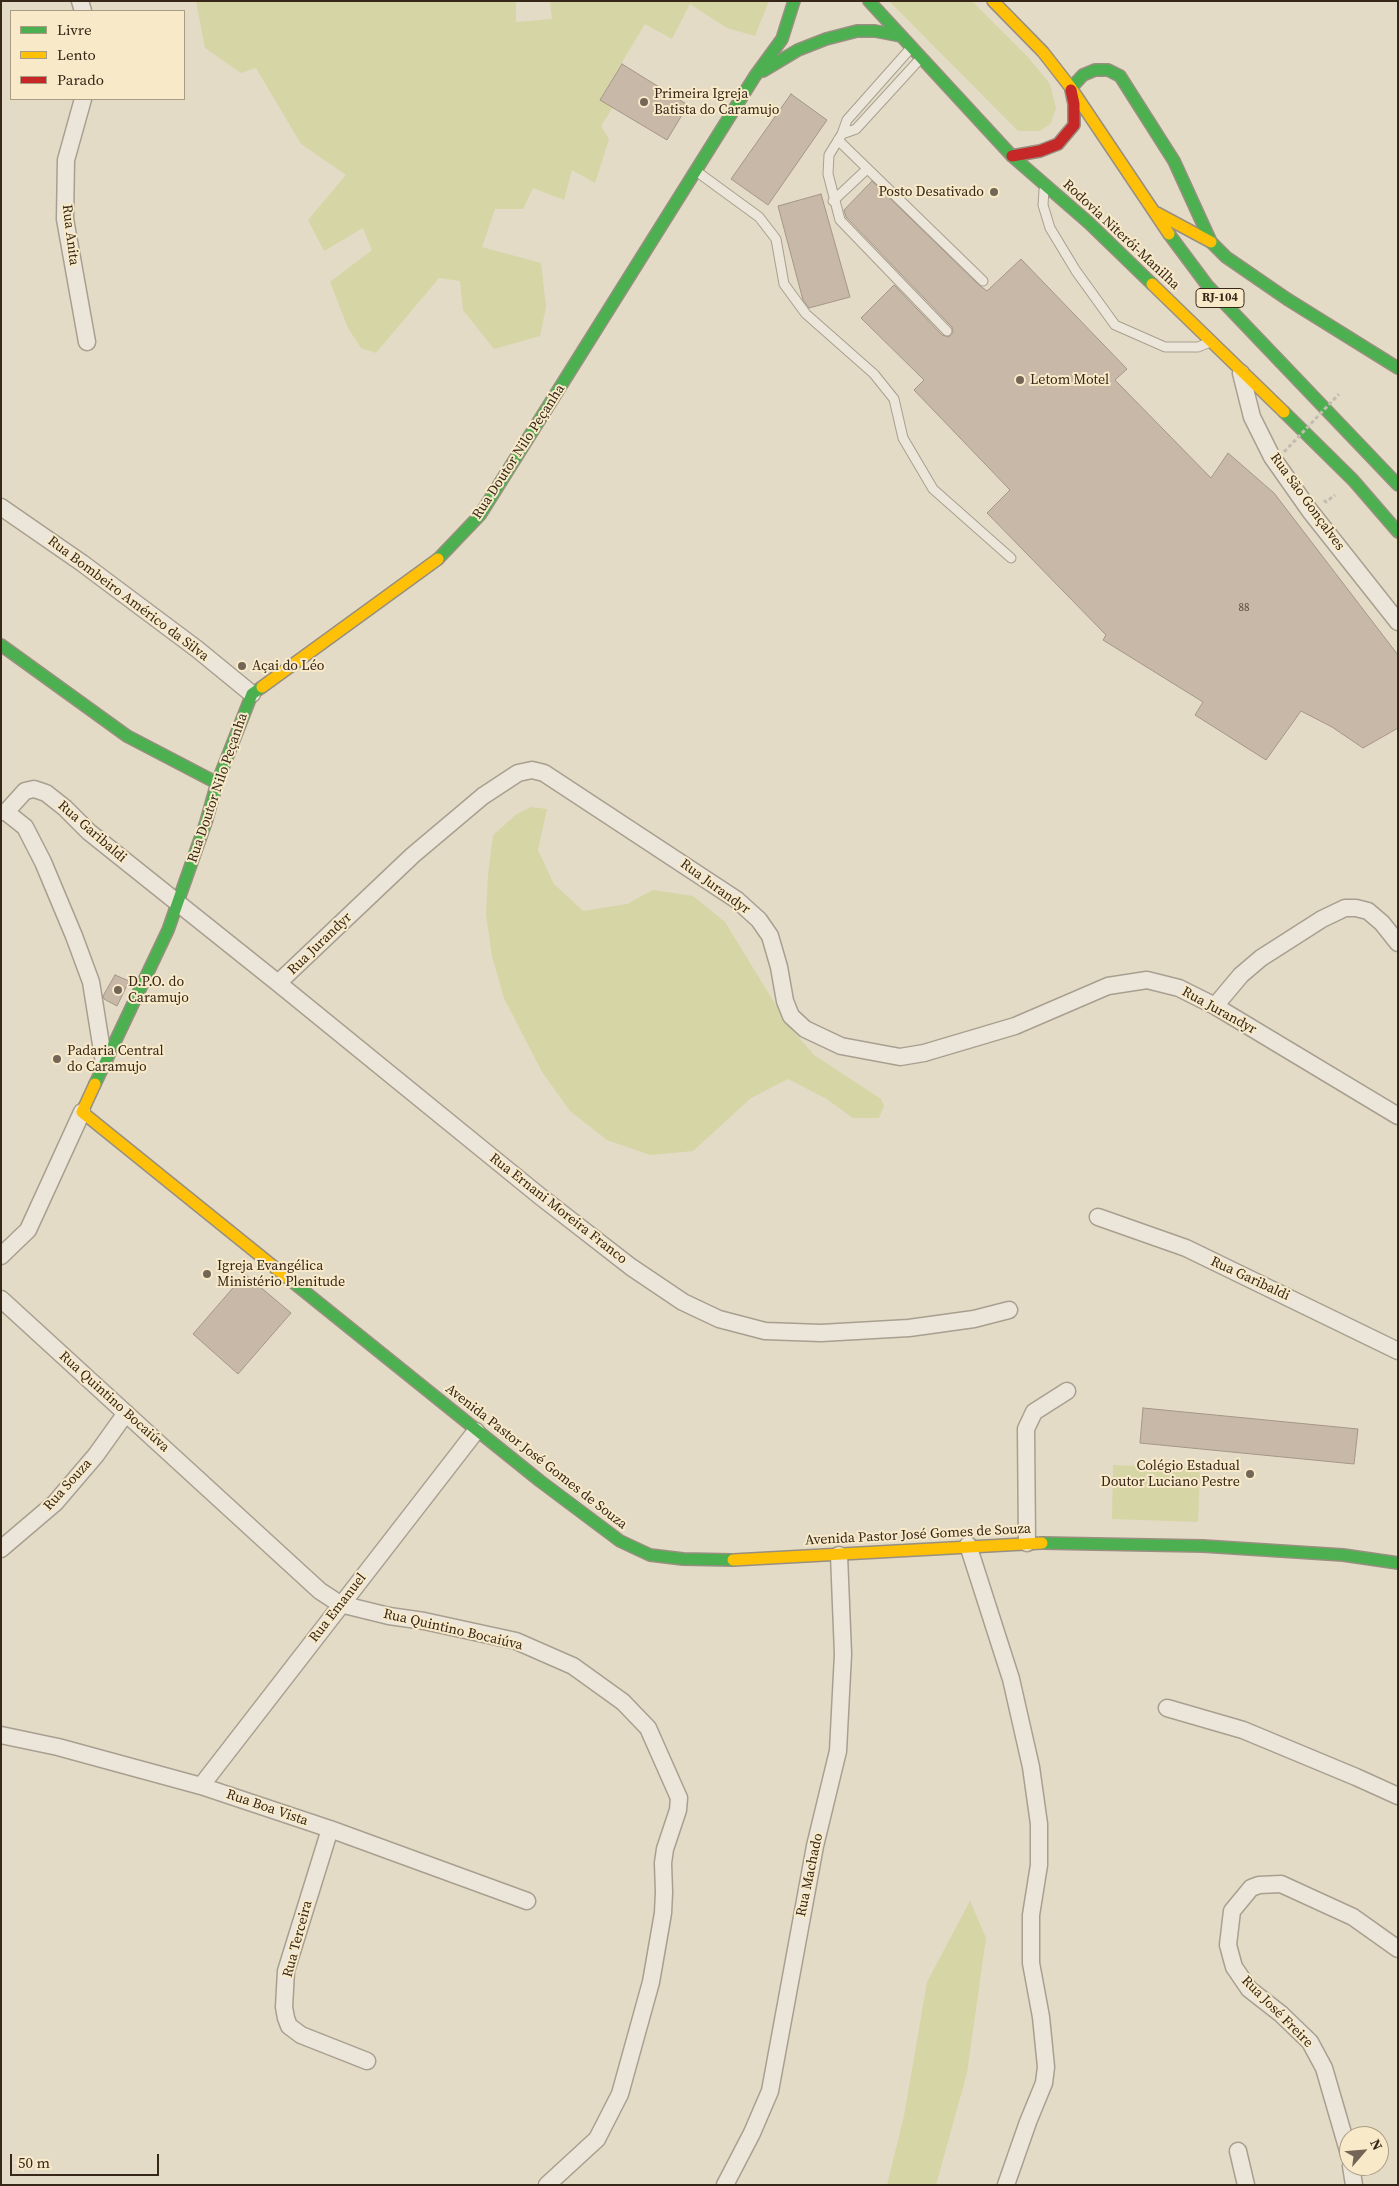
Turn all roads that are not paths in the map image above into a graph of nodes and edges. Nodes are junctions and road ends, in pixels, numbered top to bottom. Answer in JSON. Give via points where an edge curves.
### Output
{"nodes":[{"id":1,"x":794,"y":1,"type":"edge"},
{"id":2,"x":869,"y":1,"type":"edge"},
{"id":3,"x":993,"y":1,"type":"edge"},
{"id":4,"x":901,"y":36,"type":"junction"},
{"id":5,"x":911,"y":47,"type":"junction"},
{"id":6,"x":921,"y":58,"type":"junction"},
{"id":7,"x":755,"y":76,"type":"junction"},
{"id":8,"x":1071,"y":88,"type":"junction"},
{"id":9,"x":83,"y":100,"type":"edge"},
{"id":10,"x":840,"y":137,"type":"junction"},
{"id":11,"x":1012,"y":156,"type":"junction"},
{"id":12,"x":867,"y":169,"type":"junction"},
{"id":13,"x":696,"y":171,"type":"junction"},
{"id":14,"x":1045,"y":185,"type":"junction"},
{"id":15,"x":833,"y":201,"type":"junction"},
{"id":16,"x":1152,"y":211,"type":"junction"},
{"id":17,"x":1211,"y":242,"type":"junction"},
{"id":18,"x":983,"y":281,"type":"dead end"},
{"id":19,"x":947,"y":331,"type":"dead end"},
{"id":20,"x":1212,"y":341,"type":"junction"},
{"id":21,"x":87,"y":342,"type":"dead end"},
{"id":22,"x":1240,"y":368,"type":"junction"},
{"id":23,"x":1398,"y":368,"type":"edge"},
{"id":24,"x":1398,"y":485,"type":"edge"},
{"id":25,"x":1,"y":507,"type":"edge"},
{"id":26,"x":1398,"y":532,"type":"edge"},
{"id":27,"x":1011,"y":558,"type":"dead end"},
{"id":28,"x":1398,"y":622,"type":"edge"},
{"id":29,"x":1,"y":645,"type":"edge"},
{"id":30,"x":252,"y":694,"type":"junction"},
{"id":31,"x":217,"y":783,"type":"junction"},
{"id":32,"x":4,"y":812,"type":"edge"},
{"id":33,"x":178,"y":904,"type":"junction"},
{"id":34,"x":1398,"y":943,"type":"edge"},
{"id":35,"x":278,"y":983,"type":"junction"},
{"id":36,"x":1215,"y":1006,"type":"junction"},
{"id":37,"x":104,"y":1063,"type":"junction"},
{"id":38,"x":82,"y":1112,"type":"junction"},
{"id":39,"x":1398,"y":1116,"type":"edge"},
{"id":40,"x":1098,"y":1217,"type":"dead end"},
{"id":41,"x":1,"y":1256,"type":"edge"},
{"id":42,"x":1,"y":1299,"type":"edge"},
{"id":43,"x":1009,"y":1310,"type":"dead end"},
{"id":44,"x":1398,"y":1350,"type":"edge"},
{"id":45,"x":1067,"y":1391,"type":"dead end"},
{"id":46,"x":126,"y":1413,"type":"junction"},
{"id":47,"x":476,"y":1431,"type":"junction"},
{"id":48,"x":1027,"y":1543,"type":"junction"},
{"id":49,"x":968,"y":1545,"type":"junction"},
{"id":50,"x":1,"y":1549,"type":"edge"},
{"id":51,"x":839,"y":1555,"type":"junction"},
{"id":52,"x":1398,"y":1563,"type":"edge"},
{"id":53,"x":340,"y":1604,"type":"junction"},
{"id":54,"x":1167,"y":1708,"type":"dead end"},
{"id":55,"x":1,"y":1735,"type":"edge"},
{"id":56,"x":201,"y":1786,"type":"junction"},
{"id":57,"x":1398,"y":1796,"type":"edge"},
{"id":58,"x":330,"y":1830,"type":"junction"},
{"id":59,"x":527,"y":1901,"type":"dead end"},
{"id":60,"x":1398,"y":1949,"type":"edge"},
{"id":61,"x":366,"y":2062,"type":"dead end"},
{"id":62,"x":1341,"y":2126,"type":"edge"},
{"id":63,"x":1238,"y":2151,"type":"dead end"},
{"id":64,"x":547,"y":2185,"type":"edge"},
{"id":65,"x":725,"y":2185,"type":"edge"},
{"id":66,"x":1006,"y":2185,"type":"edge"},
{"id":67,"x":1246,"y":2185,"type":"edge"}],
"edges":[{"from":1,"to":7,"type":"main road","name":"Rua Doutor Nilo Peçanha","via":[[782,38]]},
{"from":2,"to":4,"type":"main road","name":"Rodovia Niterói-Manilha","number":"RJ-104"},
{"from":3,"to":8,"type":"main road","name":"Rodovia Niterói-Manilha","number":"RJ-104","via":[[1043,52]]},
{"from":4,"to":5,"type":"main road","name":"Rodovia Niterói-Manilha","number":"RJ-104"},
{"from":4,"to":7,"type":"main road","name":"Rua Doutor Nilo Peçanha","via":[[856,31],[826,39],[798,50]]},
{"from":5,"to":6,"type":"main road","name":"Rodovia Niterói-Manilha","number":"RJ-104"},
{"from":5,"to":10,"type":"lane","via":[[847,120]]},
{"from":6,"to":10,"type":"lane","via":[[856,129]]},
{"from":6,"to":11,"type":"main road","name":"Rodovia Niterói-Manilha","number":"RJ-104"},
{"from":7,"to":13,"type":"main road","name":"Rua Doutor Nilo Peçanha"},
{"from":8,"to":11,"type":"main road","via":[[1074,125],[1058,144]]},
{"from":8,"to":16,"type":"main road","name":"Rodovia Niterói-Manilha","number":"RJ-104"},
{"from":8,"to":17,"type":"main road","via":[[1083,75],[1095,70],[1108,70],[1120,76],[1174,161]]},
{"from":9,"to":21,"type":"street","name":"Rua Anita","via":[[66,160],[65,219]]},
{"from":10,"to":12,"type":"lane"},
{"from":10,"to":15,"type":"lane","via":[[829,155],[828,164]]},
{"from":11,"to":14,"type":"main road","name":"Rodovia Niterói-Manilha","number":"RJ-104"},
{"from":12,"to":15,"type":"lane"},
{"from":12,"to":18,"type":"lane"},
{"from":13,"to":27,"type":"lane","via":[[759,217],[776,239],[784,284],[806,314],[874,374],[894,399],[903,438],[933,489]]},
{"from":13,"to":30,"type":"main road","name":"Rua Doutor Nilo Peçanha","via":[[480,515],[440,558]]},
{"from":14,"to":20,"type":"main road","name":"Rodovia Niterói-Manilha","number":"RJ-104"},
{"from":14,"to":20,"type":"lane","via":[[1043,205],[1050,228],[1115,325],[1165,347],[1198,347]]},
{"from":15,"to":19,"type":"lane","via":[[840,220]]},
{"from":16,"to":17,"type":"main road"},
{"from":16,"to":24,"type":"main road","name":"Rodovia Niterói-Manilha","number":"RJ-104","via":[[1207,285]]},
{"from":17,"to":23,"type":"main road","via":[[1226,257],[1286,299]]},
{"from":20,"to":22,"type":"main road","name":"Rodovia Niterói-Manilha","number":"RJ-104"},
{"from":22,"to":26,"type":"main road","name":"Rodovia Niterói-Manilha","number":"RJ-104","via":[[1352,480]]},
{"from":22,"to":28,"type":"street","name":"Rua São Gonçalves","via":[[1252,417],[1272,457],[1310,511]]},
{"from":25,"to":30,"type":"street","name":"Rua Bombeiro Américo da Silva","via":[[82,563]]},
{"from":29,"to":31,"type":"main road","via":[[127,736]]},
{"from":30,"to":31,"type":"main road","name":"Rua Doutor Nilo Peçanha"},
{"from":31,"to":33,"type":"main road","name":"Rua Doutor Nilo Peçanha"},
{"from":32,"to":33,"type":"street","name":"Rua Garibaldi","via":[[25,791],[34,789],[46,793]]},
{"from":32,"to":37,"type":"street","via":[[25,827],[74,936],[91,982]]},
{"from":33,"to":35,"type":"street","name":"Rua Ernani Moreira Franco"},
{"from":33,"to":37,"type":"main road","name":"Rua Doutor Nilo Peçanha"},
{"from":34,"to":36,"type":"street","via":[[1368,911],[1345,908],[1261,958],[1241,975]]},
{"from":35,"to":36,"type":"street","name":"Rua Jurandyr","via":[[413,855],[476,802],[518,774],[532,770],[544,773],[737,900],[759,920],[770,936],[791,1016],[806,1029],[841,1046],[900,1057],[924,1053],[1015,1026],[1108,986],[1147,980],[1179,988]]},
{"from":35,"to":43,"type":"street","name":"Rua Ernani Moreira Franco","via":[[631,1267],[683,1302],[719,1319],[765,1331],[821,1333],[909,1328],[974,1319]]},
{"from":36,"to":39,"type":"street","name":"Rua Jurandyr"},
{"from":37,"to":38,"type":"main road","name":"Rua Doutor Nilo Peçanha"},
{"from":38,"to":41,"type":"street","name":"Rua Doutor Nilo Peçanha","via":[[28,1230]]},
{"from":38,"to":47,"type":"main road","name":"Avenida Pastor José Gomes de Souza"},
{"from":40,"to":44,"type":"street","name":"Rua Garibaldi","via":[[1186,1248]]},
{"from":42,"to":46,"type":"street","name":"Rua Quintino Bocaiúva"},
{"from":45,"to":48,"type":"street","via":[[1034,1412],[1026,1429]]},
{"from":46,"to":50,"type":"street","name":"Rua Souza","via":[[55,1504]]},
{"from":46,"to":53,"type":"street","name":"Rua Quintino Bocaiúva","via":[[320,1591]]},
{"from":47,"to":51,"type":"main road","name":"Avenida Pastor José Gomes de Souza","via":[[620,1541],[650,1555],[683,1560],[750,1560]]},
{"from":47,"to":53,"type":"street","name":"Rua Emanuel"},
{"from":48,"to":49,"type":"main road","name":"Avenida Pastor José Gomes de Souza"},
{"from":48,"to":52,"type":"main road","name":"Avenida Pastor José Gomes de Souza","via":[[1212,1546],[1343,1554]]},
{"from":49,"to":51,"type":"main road","name":"Avenida Pastor José Gomes de Souza"},
{"from":49,"to":66,"type":"street","via":[[1011,1679],[1031,1767],[1039,1824],[1039,1865],[1031,1915],[1031,1963],[1046,2067],[1044,2083]]},
{"from":51,"to":65,"type":"street","name":"Rua Machado","via":[[843,1654],[838,1751],[815,1846],[770,2091]]},
{"from":53,"to":56,"type":"street","name":"Rua Emanuel"},
{"from":53,"to":64,"type":"street","name":"Rua Quintino Bocaiúva","via":[[516,1641],[574,1666],[623,1702],[648,1728],[679,1798],[665,1849],[662,1913],[651,1982],[620,2094],[597,2139]]},
{"from":54,"to":57,"type":"street","via":[[1243,1730]]},
{"from":55,"to":56,"type":"street","name":"Rua Boa Vista"},
{"from":56,"to":58,"type":"street","name":"Rua Boa Vista"},
{"from":58,"to":59,"type":"street","name":"Rua Boa Vista"},
{"from":58,"to":61,"type":"street","name":"Rua Terceira","via":[[286,1972],[284,2007],[289,2026],[301,2035]]},
{"from":60,"to":62,"type":"street","name":"Rua José Freire","via":[[1353,1917],[1281,1884],[1251,1888],[1232,1911],[1228,1945],[1234,1968],[1249,1989],[1310,2042],[1324,2068]]},
{"from":63,"to":67,"type":"street"}]}
